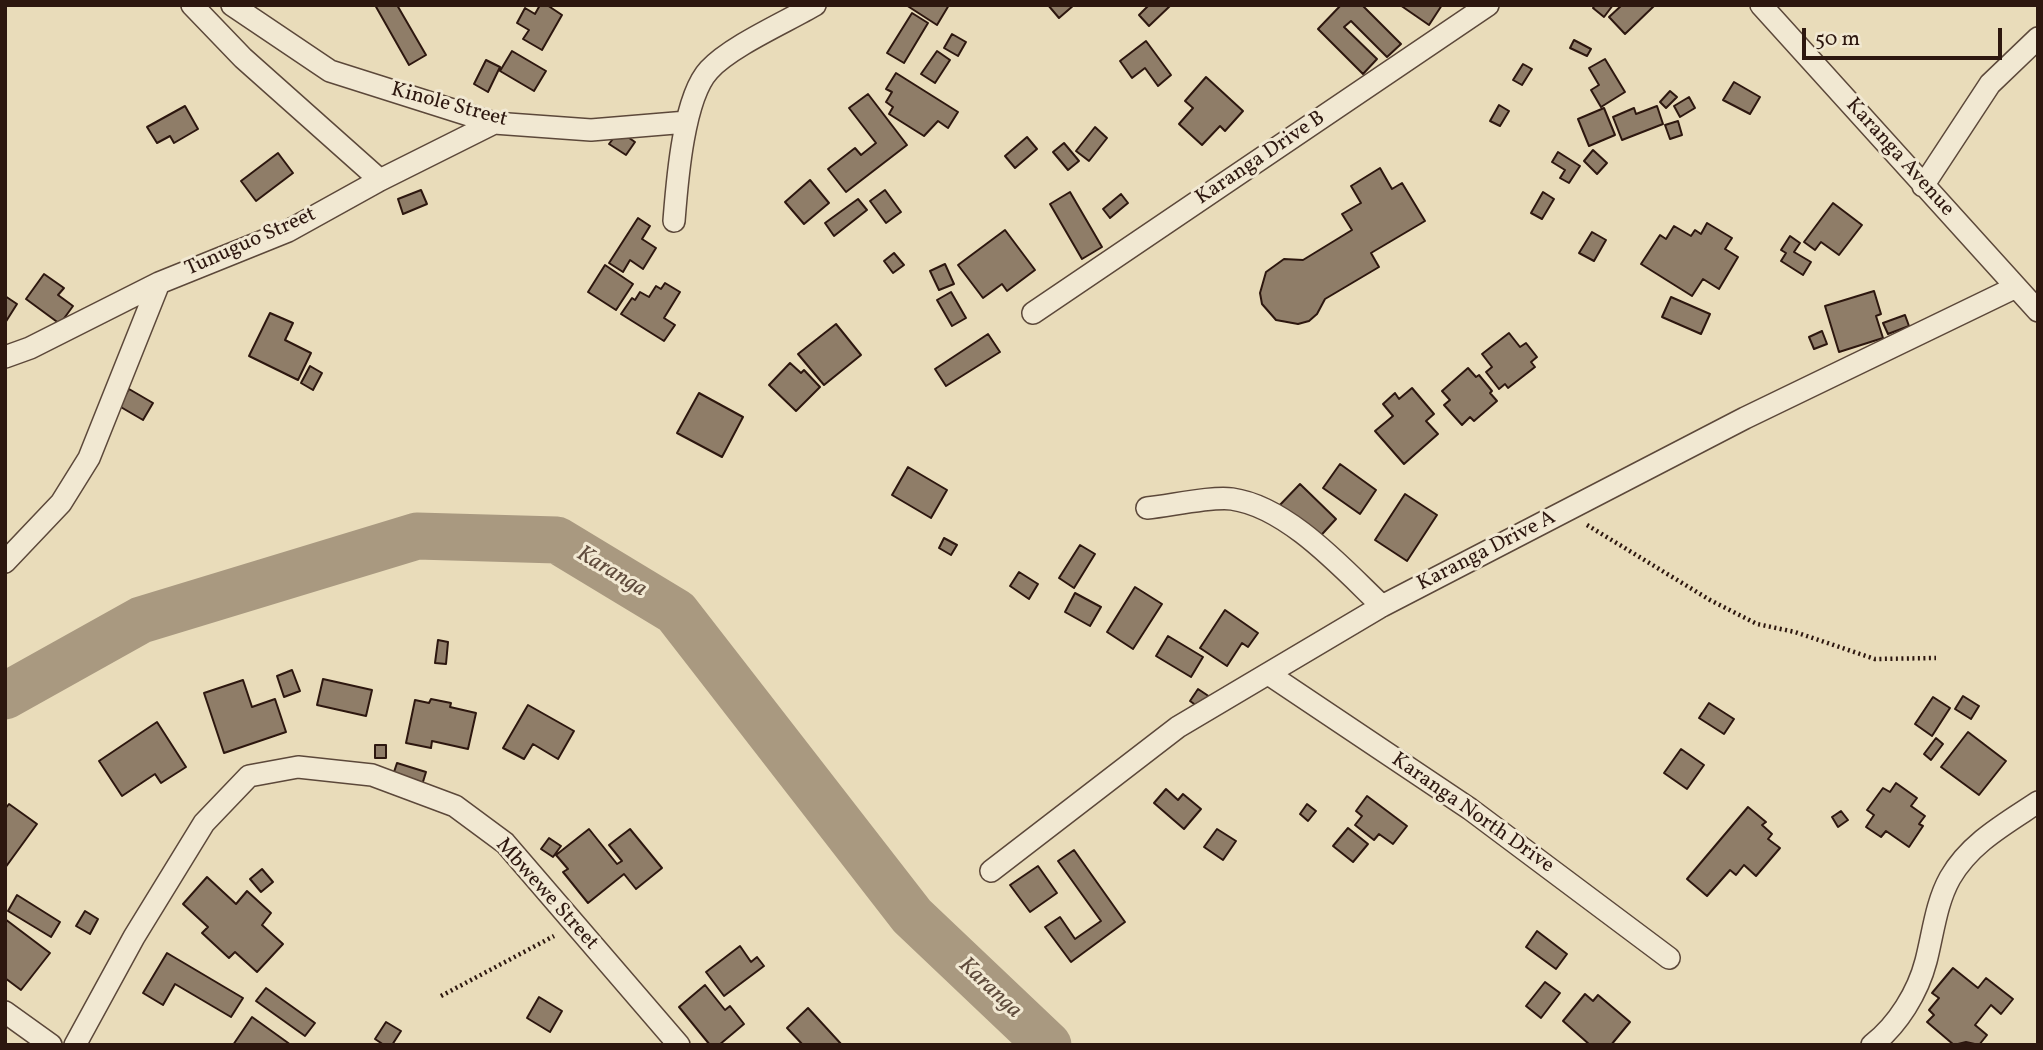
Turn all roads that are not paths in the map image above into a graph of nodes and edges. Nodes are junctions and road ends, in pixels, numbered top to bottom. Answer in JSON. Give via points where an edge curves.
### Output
{"nodes":[{"id":1,"x":192,"y":5,"type":"edge"},
{"id":2,"x":232,"y":5,"type":"edge"},
{"id":3,"x":815,"y":5,"type":"edge"},
{"id":4,"x":1488,"y":5,"type":"edge"},
{"id":5,"x":1761,"y":5,"type":"edge"},
{"id":6,"x":2038,"y":38,"type":"edge"},
{"id":7,"x":687,"y":122,"type":"junction"},
{"id":8,"x":494,"y":123,"type":"junction"},
{"id":9,"x":380,"y":180,"type":"junction"},
{"id":10,"x":1923,"y":186,"type":"junction"},
{"id":11,"x":674,"y":221,"type":"dead end"},
{"id":12,"x":159,"y":283,"type":"junction"},
{"id":13,"x":2014,"y":288,"type":"junction"},
{"id":14,"x":2038,"y":312,"type":"edge"},
{"id":15,"x":1033,"y":313,"type":"dead end"},
{"id":16,"x":5,"y":357,"type":"edge"},
{"id":17,"x":1147,"y":508,"type":"dead end"},
{"id":18,"x":5,"y":562,"type":"edge"},
{"id":19,"x":1382,"y":606,"type":"junction"},
{"id":20,"x":1270,"y":675,"type":"junction"},
{"id":21,"x":2038,"y":802,"type":"edge"},
{"id":22,"x":991,"y":871,"type":"dead end"},
{"id":23,"x":1669,"y":958,"type":"dead end"},
{"id":24,"x":5,"y":1012,"type":"edge"},
{"id":25,"x":678,"y":1044,"type":"edge"},
{"id":26,"x":51,"y":1045,"type":"edge"},
{"id":27,"x":75,"y":1045,"type":"edge"},
{"id":28,"x":1872,"y":1045,"type":"edge"}],
"edges":[{"from":1,"to":9,"type":"street","via":[[243,58]]},
{"from":2,"to":8,"type":"street","name":"Kinole Street","via":[[330,71]]},
{"from":3,"to":7,"type":"street","via":[[709,70]]},
{"from":4,"to":15,"type":"street","name":"Karanga Drive B"},
{"from":5,"to":10,"type":"street","name":"Karanga Avenue"},
{"from":6,"to":10,"type":"street","via":[[1990,84]]},
{"from":7,"to":8,"type":"street","name":"Kinole Street","via":[[591,130]]},
{"from":7,"to":11,"type":"street"},
{"from":8,"to":9,"type":"street","name":"Tunuguo Street"},
{"from":9,"to":12,"type":"street","name":"Tunuguo Street","via":[[288,231]]},
{"from":10,"to":13,"type":"street","name":"Karanga Avenue"},
{"from":12,"to":16,"type":"street","name":"Tunuguo Street"},
{"from":12,"to":18,"type":"street","via":[[89,458],[61,503]]},
{"from":13,"to":14,"type":"street","name":"Karanga Avenue"},
{"from":13,"to":19,"type":"street","name":"Karanga Drive A","via":[[1745,418]]},
{"from":17,"to":19,"type":"street","via":[[1231,499],[1275,514],[1329,555]]},
{"from":19,"to":20,"type":"street","name":"Karanga Drive A"},
{"from":20,"to":22,"type":"street","name":"Karanga Drive A","via":[[1178,727]]},
{"from":20,"to":23,"type":"street","name":"Karanga North Drive","via":[[1470,809]]},
{"from":21,"to":28,"type":"street","via":[[1980,840],[1950,878],[1915,992]]},
{"from":24,"to":26,"type":"street"},
{"from":25,"to":27,"type":"street","name":"Mbwewe Street","via":[[505,843],[454,806],[372,775],[298,767],[250,776],[204,823]]}]}
